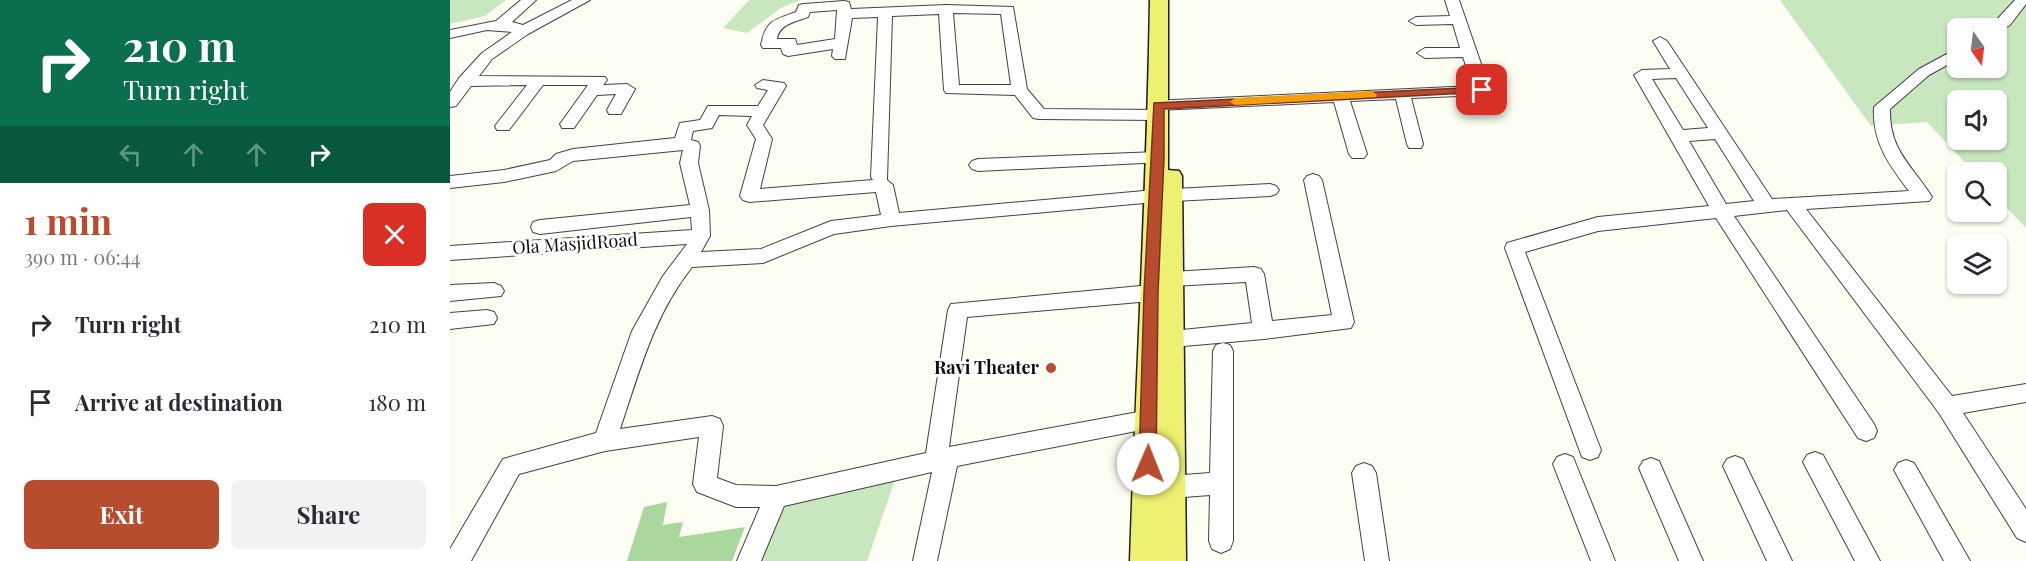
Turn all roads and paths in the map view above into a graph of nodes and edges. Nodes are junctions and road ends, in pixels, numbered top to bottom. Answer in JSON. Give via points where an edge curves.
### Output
{"nodes":[{"id":1,"x":529,"y":0,"type":"edge"},
{"id":2,"x":1159,"y":0,"type":"edge"},
{"id":3,"x":1171,"y":0,"type":"edge"},
{"id":4,"x":1452,"y":0,"type":"edge"},
{"id":5,"x":2022,"y":0,"type":"edge"},
{"id":6,"x":579,"y":1,"type":"edge"},
{"id":7,"x":946,"y":9,"type":"junction"},
{"id":8,"x":885,"y":12,"type":"junction"},
{"id":9,"x":845,"y":14,"type":"junction"},
{"id":10,"x":2007,"y":19,"type":"edge"},
{"id":11,"x":1460,"y":20,"type":"junction"},
{"id":12,"x":1416,"y":21,"type":"dead end"},
{"id":13,"x":500,"y":25,"type":"junction"},
{"id":14,"x":523,"y":31,"type":"junction"},
{"id":15,"x":450,"y":34,"type":"edge"},
{"id":16,"x":1660,"y":41,"type":"dead end"},
{"id":17,"x":1470,"y":52,"type":"junction"},
{"id":18,"x":1425,"y":53,"type":"dead end"},
{"id":19,"x":1947,"y":58,"type":"edge"},
{"id":20,"x":1681,"y":74,"type":"junction"},
{"id":21,"x":540,"y":80,"type":"junction"},
{"id":22,"x":465,"y":81,"type":"junction"},
{"id":23,"x":763,"y":85,"type":"dead end"},
{"id":24,"x":594,"y":90,"type":"junction"},
{"id":25,"x":1019,"y":90,"type":"junction"},
{"id":26,"x":1402,"y":93,"type":"junction"},
{"id":27,"x":1340,"y":96,"type":"junction"},
{"id":28,"x":450,"y":102,"type":"edge"},
{"id":29,"x":1163,"y":108,"type":"junction"},
{"id":30,"x":615,"y":110,"type":"dead end"},
{"id":31,"x":762,"y":111,"type":"junction"},
{"id":32,"x":568,"y":124,"type":"dead end"},
{"id":33,"x":503,"y":126,"type":"dead end"},
{"id":34,"x":1720,"y":133,"type":"junction"},
{"id":35,"x":1678,"y":136,"type":"junction"},
{"id":36,"x":682,"y":144,"type":"junction"},
{"id":37,"x":1415,"y":144,"type":"dead end"},
{"id":38,"x":1358,"y":154,"type":"dead end"},
{"id":39,"x":1158,"y":158,"type":"junction"},
{"id":40,"x":978,"y":165,"type":"dead end"},
{"id":41,"x":880,"y":177,"type":"dead end"},
{"id":42,"x":1313,"y":180,"type":"dead end"},
{"id":43,"x":450,"y":182,"type":"edge"},
{"id":44,"x":1270,"y":190,"type":"dead end"},
{"id":45,"x":1163,"y":195,"type":"junction"},
{"id":46,"x":1792,"y":203,"type":"junction"},
{"id":47,"x":1767,"y":206,"type":"junction"},
{"id":48,"x":700,"y":210,"type":"junction"},
{"id":49,"x":1722,"y":212,"type":"junction"},
{"id":50,"x":891,"y":220,"type":"junction"},
{"id":51,"x":540,"y":227,"type":"dead end"},
{"id":52,"x":701,"y":236,"type":"junction"},
{"id":53,"x":450,"y":253,"type":"edge"},
{"id":54,"x":687,"y":260,"type":"junction"},
{"id":55,"x":1172,"y":279,"type":"junction"},
{"id":56,"x":494,"y":291,"type":"dead end"},
{"id":57,"x":450,"y":293,"type":"edge"},
{"id":58,"x":1151,"y":293,"type":"junction"},
{"id":59,"x":487,"y":318,"type":"dead end"},
{"id":60,"x":450,"y":321,"type":"edge"},
{"id":61,"x":1263,"y":331,"type":"junction"},
{"id":62,"x":1172,"y":339,"type":"junction"},
{"id":63,"x":1224,"y":351,"type":"dead end"},
{"id":64,"x":1161,"y":383,"type":"junction"},
{"id":65,"x":2026,"y":393,"type":"edge"},
{"id":66,"x":1947,"y":406,"type":"junction"},
{"id":67,"x":1149,"y":420,"type":"junction"},
{"id":68,"x":1866,"y":431,"type":"dead end"},
{"id":69,"x":605,"y":441,"type":"junction"},
{"id":70,"x":1590,"y":450,"type":"dead end"},
{"id":71,"x":942,"y":460,"type":"junction"},
{"id":72,"x":1815,"y":462,"type":"dead end"},
{"id":73,"x":1565,"y":464,"type":"dead end"},
{"id":74,"x":1735,"y":466,"type":"dead end"},
{"id":75,"x":1650,"y":468,"type":"dead end"},
{"id":76,"x":1906,"y":470,"type":"dead end"},
{"id":77,"x":1364,"y":473,"type":"dead end"},
{"id":78,"x":1222,"y":483,"type":"junction"},
{"id":79,"x":1171,"y":487,"type":"junction"},
{"id":80,"x":776,"y":496,"type":"junction"},
{"id":81,"x":2026,"y":530,"type":"edge"},
{"id":82,"x":1221,"y":541,"type":"dead end"},
{"id":83,"x":457,"y":561,"type":"edge"},
{"id":84,"x":749,"y":561,"type":"edge"},
{"id":85,"x":925,"y":561,"type":"edge"},
{"id":86,"x":1145,"y":561,"type":"edge"},
{"id":87,"x":1171,"y":561,"type":"edge"},
{"id":88,"x":1377,"y":561,"type":"edge"},
{"id":89,"x":1603,"y":561,"type":"edge"},
{"id":90,"x":1691,"y":561,"type":"edge"},
{"id":91,"x":1780,"y":561,"type":"edge"},
{"id":92,"x":1868,"y":561,"type":"edge"},
{"id":93,"x":1958,"y":561,"type":"edge"}],
"edges":[{"from":1,"to":13,"type":"street"},
{"from":2,"to":29,"type":"main road"},
{"from":3,"to":29,"type":"main road"},
{"from":4,"to":11,"type":"street"},
{"from":5,"to":10,"type":"street"},
{"from":6,"to":14,"type":"street"},
{"from":7,"to":8,"type":"street"},
{"from":7,"to":25,"type":"street","via":[[1008,10]]},
{"from":7,"to":25,"type":"street","via":[[952,90]]},
{"from":8,"to":9,"type":"street"},
{"from":8,"to":41,"type":"street"},
{"from":9,"to":9,"type":"street","via":[[844,5],[804,8],[803,14],[771,30],[768,45],[790,42],[788,51],[840,50]]},
{"from":11,"to":12,"type":"street"},
{"from":11,"to":17,"type":"street"},
{"from":13,"to":14,"type":"street"},
{"from":13,"to":15,"type":"street"},
{"from":14,"to":22,"type":"street","via":[[487,56]]},
{"from":16,"to":20,"type":"street"},
{"from":17,"to":18,"type":"street"},
{"from":17,"to":26,"type":"street","via":[[1482,90]]},
{"from":19,"to":46,"type":"street","via":[[1882,107],[1880,126],[1886,147],[1923,197]]},
{"from":20,"to":34,"type":"street"},
{"from":20,"to":35,"type":"street","via":[[1642,75]]},
{"from":21,"to":22,"type":"street"},
{"from":21,"to":24,"type":"street","via":[[599,80]]},
{"from":21,"to":33,"type":"street"},
{"from":22,"to":28,"type":"street"},
{"from":23,"to":31,"type":"street","via":[[778,86]]},
{"from":24,"to":30,"type":"street","via":[[627,89]]},
{"from":24,"to":32,"type":"street"},
{"from":25,"to":29,"type":"street","via":[[1039,114]]},
{"from":26,"to":27,"type":"street"},
{"from":26,"to":37,"type":"street"},
{"from":27,"to":29,"type":"street"},
{"from":27,"to":38,"type":"street"},
{"from":29,"to":39,"type":"main road"},
{"from":29,"to":45,"type":"main road"},
{"from":31,"to":36,"type":"street","via":[[714,110],[706,124],[686,128]]},
{"from":31,"to":50,"type":"street","via":[[755,125],[764,139],[749,196],[884,185]]},
{"from":34,"to":35,"type":"street"},
{"from":34,"to":47,"type":"street"},
{"from":35,"to":49,"type":"street"},
{"from":36,"to":43,"type":"street","via":[[573,155],[556,165]]},
{"from":36,"to":48,"type":"street","via":[[692,146],[689,163]]},
{"from":39,"to":40,"type":"street"},
{"from":39,"to":45,"type":"main road"},
{"from":42,"to":61,"type":"street","via":[[1344,322]]},
{"from":44,"to":45,"type":"street"},
{"from":45,"to":50,"type":"street"},
{"from":45,"to":55,"type":"main road"},
{"from":45,"to":58,"type":"main road"},
{"from":46,"to":47,"type":"street"},
{"from":46,"to":66,"type":"street"},
{"from":47,"to":49,"type":"street"},
{"from":48,"to":51,"type":"street"},
{"from":48,"to":52,"type":"street"},
{"from":49,"to":68,"type":"street"},
{"from":49,"to":70,"type":"street","via":[[1598,224],[1514,248]]},
{"from":50,"to":54,"type":"street","via":[[831,228],[763,256]]},
{"from":52,"to":53,"type":"street","name":"Ola MasjidRoad"},
{"from":52,"to":54,"type":"street"},
{"from":54,"to":69,"type":"street","via":[[642,331]]},
{"from":55,"to":61,"type":"street","via":[[1254,274]]},
{"from":55,"to":62,"type":"main road"},
{"from":56,"to":57,"type":"street"},
{"from":58,"to":64,"type":"main road"},
{"from":58,"to":71,"type":"street","via":[[958,310]]},
{"from":59,"to":60,"type":"street"},
{"from":61,"to":62,"type":"street"},
{"from":62,"to":64,"type":"main road"},
{"from":63,"to":78,"type":"street"},
{"from":64,"to":67,"type":"main road"},
{"from":64,"to":79,"type":"main road"},
{"from":65,"to":66,"type":"street"},
{"from":66,"to":81,"type":"street"},
{"from":67,"to":71,"type":"street"},
{"from":67,"to":86,"type":"main road"},
{"from":69,"to":80,"type":"street","via":[[712,426],[705,484],[736,496]]},
{"from":69,"to":83,"type":"street","via":[[511,466]]},
{"from":71,"to":80,"type":"street"},
{"from":71,"to":85,"type":"street"},
{"from":72,"to":92,"type":"street"},
{"from":73,"to":89,"type":"street"},
{"from":74,"to":91,"type":"street"},
{"from":75,"to":90,"type":"street"},
{"from":76,"to":93,"type":"street"},
{"from":77,"to":88,"type":"street"},
{"from":78,"to":79,"type":"street"},
{"from":78,"to":82,"type":"street"},
{"from":79,"to":87,"type":"main road"},
{"from":80,"to":84,"type":"street"}]}
